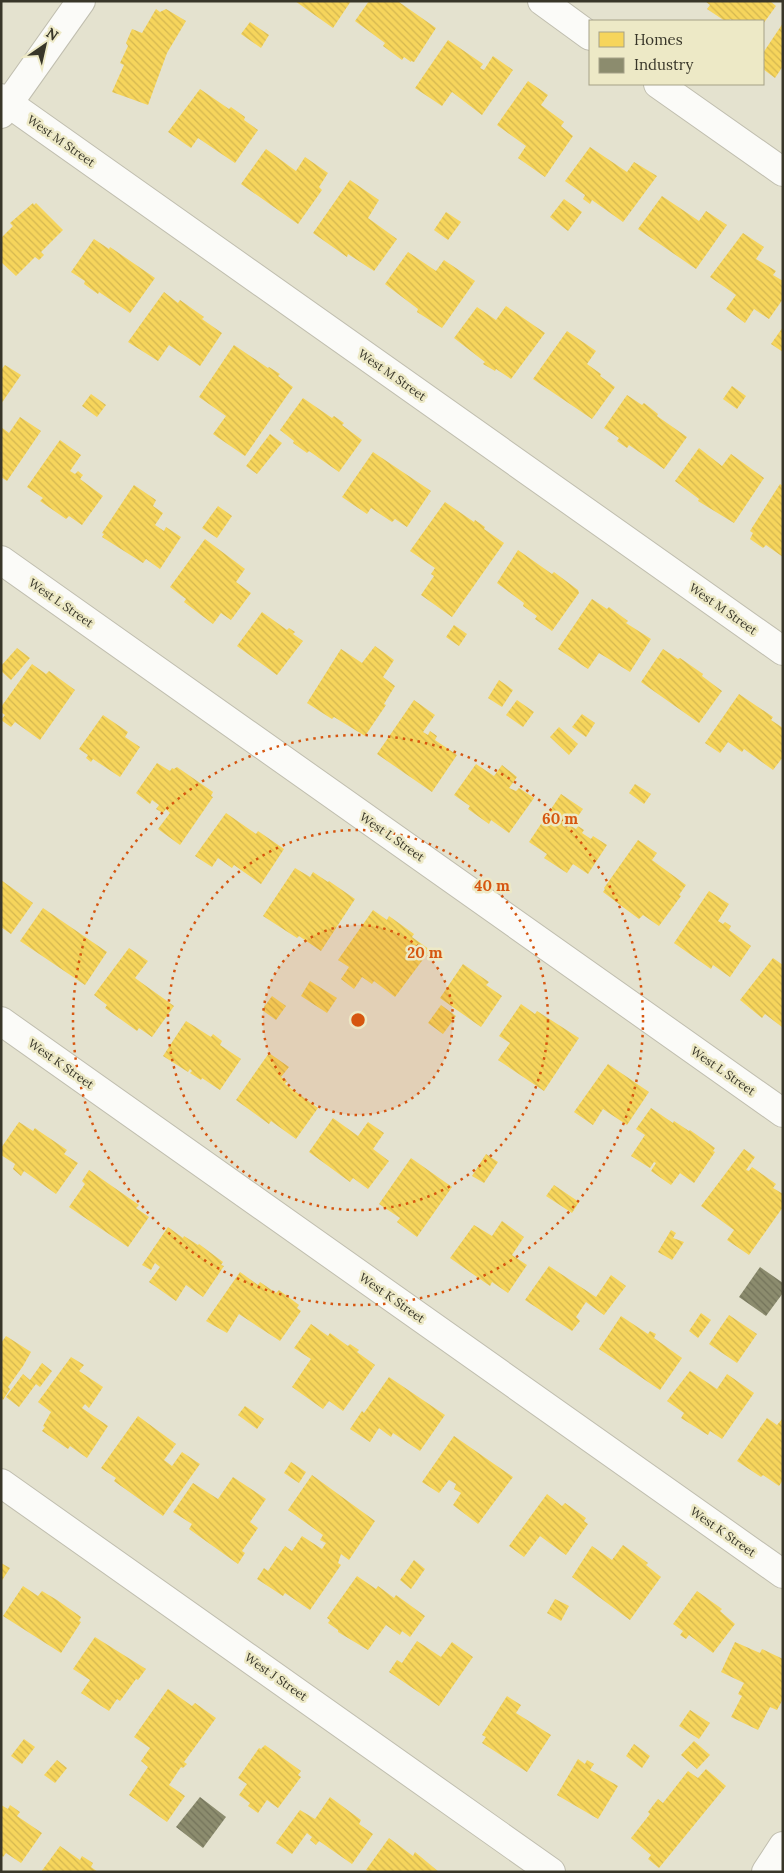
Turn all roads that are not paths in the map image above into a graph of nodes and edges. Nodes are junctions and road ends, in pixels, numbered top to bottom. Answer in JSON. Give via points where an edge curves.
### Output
{"nodes":[{"id":1,"x":81,"y":1,"type":"edge"},
{"id":2,"x":542,"y":1,"type":"edge"},
{"id":3,"x":589,"y":35,"type":"edge"},
{"id":4,"x":659,"y":85,"type":"edge"},
{"id":5,"x":4,"y":105,"type":"edge"},
{"id":6,"x":783,"y":172,"type":"edge"},
{"id":7,"x":1,"y":560,"type":"edge"},
{"id":8,"x":783,"y":651,"type":"edge"},
{"id":9,"x":1,"y":1022,"type":"edge"},
{"id":10,"x":783,"y":1113,"type":"edge"},
{"id":11,"x":1,"y":1483,"type":"edge"},
{"id":12,"x":783,"y":1574,"type":"edge"},
{"id":13,"x":783,"y":1846,"type":"edge"},
{"id":14,"x":551,"y":1872,"type":"edge"},
{"id":15,"x":766,"y":1872,"type":"edge"}],
"edges":[{"from":1,"to":5,"type":"street"},
{"from":2,"to":3,"type":"street"},
{"from":4,"to":6,"type":"street"},
{"from":5,"to":8,"type":"street","name":"West M Street"},
{"from":7,"to":10,"type":"street","name":"West L Street"},
{"from":9,"to":12,"type":"street","name":"West K Street"},
{"from":11,"to":14,"type":"street","name":"West J Street"},
{"from":13,"to":15,"type":"street"}]}
